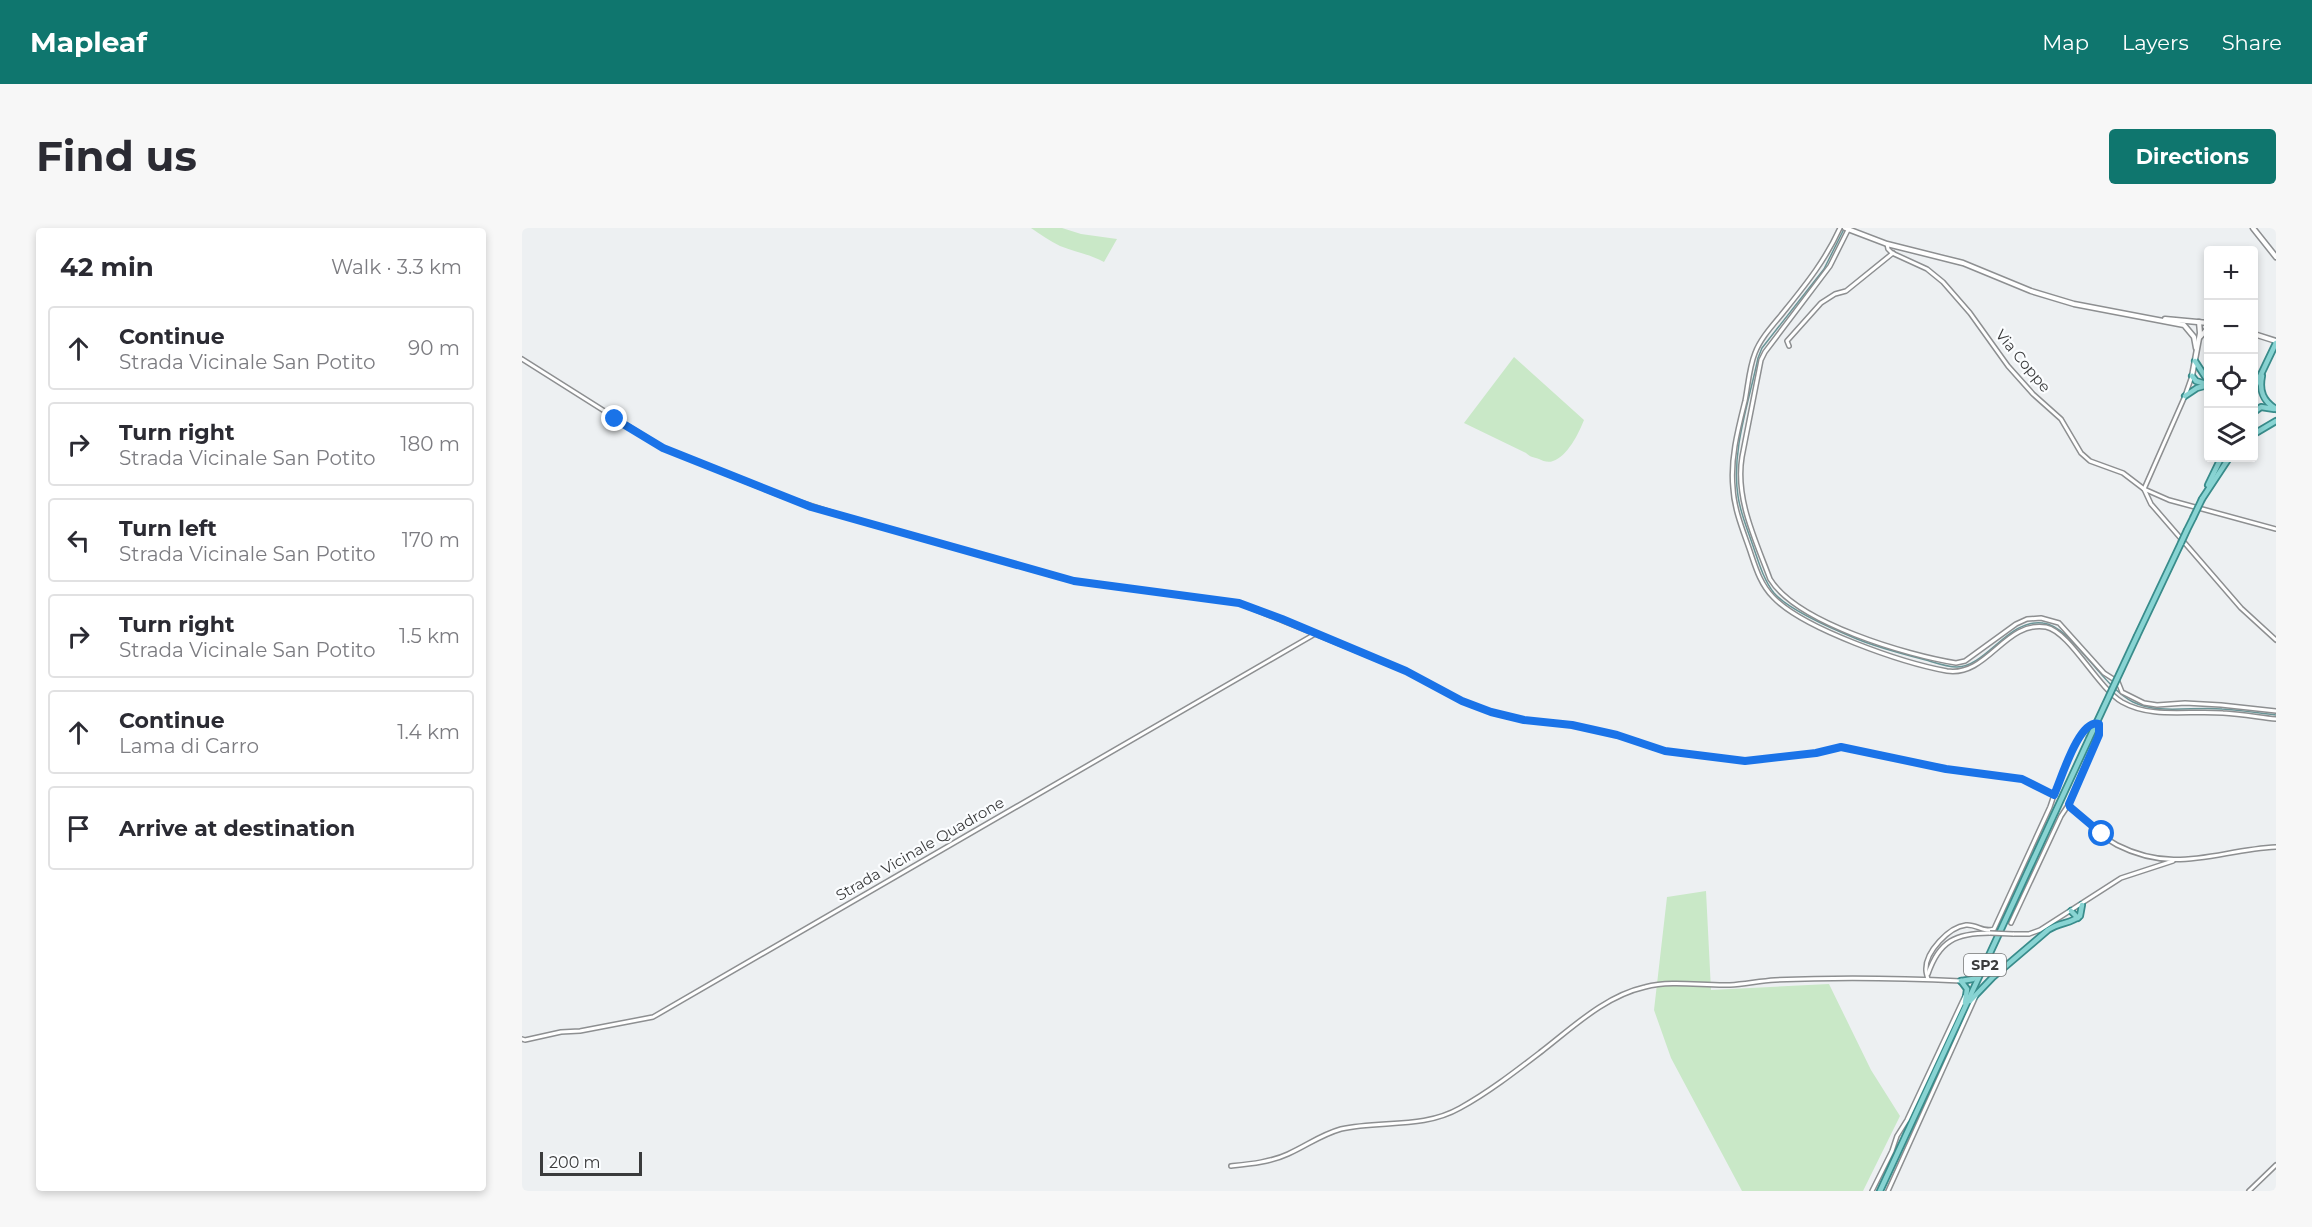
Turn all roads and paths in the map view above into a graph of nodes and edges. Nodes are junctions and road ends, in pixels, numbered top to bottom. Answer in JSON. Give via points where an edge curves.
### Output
{"nodes":[{"id":1,"x":1839,"y":228,"type":"edge"},
{"id":2,"x":1847,"y":228,"type":"edge"},
{"id":3,"x":2253,"y":228,"type":"edge"},
{"id":4,"x":1887,"y":244,"type":"junction"},
{"id":5,"x":1893,"y":253,"type":"junction"},
{"id":6,"x":2276,"y":258,"type":"edge"},
{"id":7,"x":1785,"y":310,"type":"junction"},
{"id":8,"x":1792,"y":316,"type":"junction"},
{"id":9,"x":2152,"y":318,"type":"junction"},
{"id":10,"x":2199,"y":322,"type":"junction"},
{"id":11,"x":2204,"y":323,"type":"edge"},
{"id":12,"x":2204,"y":331,"type":"edge"},
{"id":13,"x":2258,"y":336,"type":"edge"},
{"id":14,"x":2196,"y":339,"type":"junction"},
{"id":15,"x":2275,"y":344,"type":"edge"},
{"id":16,"x":1789,"y":345,"type":"dead end"},
{"id":17,"x":522,"y":359,"type":"edge"},
{"id":18,"x":2195,"y":361,"type":"junction"},
{"id":19,"x":2263,"y":370,"type":"junction"},
{"id":20,"x":2204,"y":375,"type":"edge"},
{"id":21,"x":2258,"y":375,"type":"edge"},
{"id":22,"x":2192,"y":376,"type":"junction"},
{"id":23,"x":2204,"y":379,"type":"edge"},
{"id":24,"x":2258,"y":380,"type":"edge"},
{"id":25,"x":2204,"y":384,"type":"edge"},
{"id":26,"x":2204,"y":386,"type":"edge"},
{"id":27,"x":2186,"y":396,"type":"junction"},
{"id":28,"x":2258,"y":409,"type":"edge"},
{"id":29,"x":2275,"y":409,"type":"edge"},
{"id":30,"x":1742,"y":412,"type":"junction"},
{"id":31,"x":1750,"y":414,"type":"junction"},
{"id":32,"x":2276,"y":421,"type":"edge"},
{"id":33,"x":2258,"y":426,"type":"edge"},
{"id":34,"x":2263,"y":428,"type":"junction"},
{"id":35,"x":2258,"y":431,"type":"edge"},
{"id":36,"x":2219,"y":462,"type":"edge"},
{"id":37,"x":2226,"y":462,"type":"edge"},
{"id":38,"x":2144,"y":489,"type":"junction"},
{"id":39,"x":2202,"y":499,"type":"junction"},
{"id":40,"x":2276,"y":529,"type":"edge"},
{"id":41,"x":1767,"y":568,"type":"junction"},
{"id":42,"x":1757,"y":572,"type":"junction"},
{"id":43,"x":1842,"y":628,"type":"junction"},
{"id":44,"x":2008,"y":630,"type":"junction"},
{"id":45,"x":1315,"y":634,"type":"junction"},
{"id":46,"x":2012,"y":636,"type":"junction"},
{"id":47,"x":1839,"y":637,"type":"junction"},
{"id":48,"x":2276,"y":640,"type":"edge"},
{"id":49,"x":1927,"y":656,"type":"junction"},
{"id":50,"x":2092,"y":659,"type":"junction"},
{"id":51,"x":1924,"y":664,"type":"junction"},
{"id":52,"x":2086,"y":664,"type":"junction"},
{"id":53,"x":2187,"y":703,"type":"junction"},
{"id":54,"x":2276,"y":711,"type":"edge"},
{"id":55,"x":2187,"y":712,"type":"junction"},
{"id":56,"x":2276,"y":719,"type":"edge"},
{"id":57,"x":2054,"y":795,"type":"junction"},
{"id":58,"x":2069,"y":804,"type":"junction"},
{"id":59,"x":2276,"y":847,"type":"edge"},
{"id":60,"x":2175,"y":860,"type":"junction"},
{"id":61,"x":2082,"y":905,"type":"junction"},
{"id":62,"x":2071,"y":911,"type":"junction"},
{"id":63,"x":2078,"y":918,"type":"junction"},
{"id":64,"x":2011,"y":923,"type":"dead end"},
{"id":65,"x":1990,"y":954,"type":"junction"},
{"id":66,"x":2003,"y":968,"type":"junction"},
{"id":67,"x":1981,"y":972,"type":"junction"},
{"id":68,"x":1927,"y":978,"type":"junction"},
{"id":69,"x":1961,"y":981,"type":"junction"},
{"id":70,"x":1978,"y":992,"type":"junction"},
{"id":71,"x":1966,"y":995,"type":"junction"},
{"id":72,"x":1966,"y":1006,"type":"junction"},
{"id":73,"x":1963,"y":1012,"type":"junction"},
{"id":74,"x":522,"y":1038,"type":"edge"},
{"id":75,"x":2276,"y":1165,"type":"edge"},
{"id":76,"x":1231,"y":1166,"type":"dead end"},
{"id":77,"x":2249,"y":1190,"type":"edge"},
{"id":78,"x":1872,"y":1191,"type":"edge"},
{"id":79,"x":1880,"y":1191,"type":"edge"},
{"id":80,"x":1888,"y":1191,"type":"edge"}],
"edges":[{"from":1,"to":7,"type":"street","via":[[1823,262]]},
{"from":2,"to":4,"type":"main road"},
{"from":2,"to":8,"type":"street","via":[[1830,266]]},
{"from":3,"to":6,"type":"main road"},
{"from":4,"to":5,"type":"street"},
{"from":4,"to":9,"type":"main road","via":[[1963,263],[2074,304]]},
{"from":5,"to":16,"type":"street","via":[[1846,291],[1814,309],[1787,341]]},
{"from":5,"to":38,"type":"street","name":"Via Coppe","via":[[1927,269],[1943,282],[2008,366],[2061,420],[2085,457]]},
{"from":7,"to":8,"type":"street"},
{"from":7,"to":30,"type":"street","via":[[1755,353]]},
{"from":8,"to":31,"type":"street","via":[[1761,360]]},
{"from":9,"to":10,"type":"main road"},
{"from":9,"to":14,"type":"main road","via":[[2184,325]]},
{"from":10,"to":11,"type":"main road"},
{"from":10,"to":14,"type":"main road"},
{"from":12,"to":14,"type":"main road"},
{"from":13,"to":15,"type":"main road"},
{"from":14,"to":18,"type":"main road"},
{"from":15,"to":19,"type":"main road"},
{"from":17,"to":45,"type":"street","via":[[663,448],[811,507],[1074,581],[1239,603]]},
{"from":18,"to":20,"type":"main road"},
{"from":18,"to":22,"type":"main road"},
{"from":19,"to":21,"type":"main road"},
{"from":19,"to":24,"type":"main road"},
{"from":19,"to":29,"type":"main road","via":[[2261,390]]},
{"from":22,"to":23,"type":"main road"},
{"from":22,"to":25,"type":"main road"},
{"from":22,"to":27,"type":"street"},
{"from":26,"to":27,"type":"main road"},
{"from":27,"to":38,"type":"street"},
{"from":28,"to":29,"type":"main road"},
{"from":30,"to":31,"type":"street"},
{"from":30,"to":42,"type":"street","via":[[1732,488]]},
{"from":31,"to":41,"type":"street","via":[[1740,464],[1742,493]]},
{"from":32,"to":34,"type":"main road"},
{"from":33,"to":34,"type":"main road"},
{"from":34,"to":35,"type":"main road"},
{"from":36,"to":39,"type":"main road","number":"SP2"},
{"from":37,"to":39,"type":"main road"},
{"from":38,"to":40,"type":"street","name":"Via Coppe","via":[[2169,500]]},
{"from":38,"to":48,"type":"street","via":[[2151,504],[2228,593]]},
{"from":39,"to":65,"type":"main road","number":"SP2","bridge":true},
{"from":41,"to":42,"type":"street"},
{"from":41,"to":43,"type":"street","via":[[1785,597]]},
{"from":42,"to":47,"type":"street","via":[[1778,602]]},
{"from":43,"to":47,"type":"street"},
{"from":43,"to":49,"type":"street"},
{"from":44,"to":46,"type":"street"},
{"from":44,"to":49,"type":"street","via":[[1965,661],[1956,663]]},
{"from":44,"to":50,"type":"street","via":[[2027,619],[2051,620],[2066,629]]},
{"from":45,"to":57,"type":"street","via":[[1406,671],[1491,712],[1617,735],[1665,751],[1745,761],[1841,747],[1946,769],[2022,779]]},
{"from":45,"to":74,"type":"street","name":"Strada Vicinale Quadrone","via":[[653,1017]]},
{"from":46,"to":51,"type":"street","via":[[1975,667],[1949,671]]},
{"from":46,"to":52,"type":"street","via":[[2031,627],[2048,627],[2061,635]]},
{"from":47,"to":51,"type":"street"},
{"from":49,"to":51,"type":"street"},
{"from":50,"to":52,"type":"street"},
{"from":50,"to":53,"type":"street","via":[[2118,682],[2122,692],[2157,705]]},
{"from":52,"to":55,"type":"street","via":[[2123,702],[2147,712]]},
{"from":53,"to":54,"type":"street"},
{"from":53,"to":55,"type":"street"},
{"from":55,"to":56,"type":"street"},
{"from":57,"to":58,"type":"street","via":[[2075,743],[2089,724],[2099,724],[2097,742]]},
{"from":57,"to":68,"type":"street","via":[[1994,929],[1984,931],[1968,925],[1953,930],[1931,954]]},
{"from":58,"to":60,"type":"street","via":[[2116,844],[2135,853]]},
{"from":58,"to":64,"type":"street"},
{"from":59,"to":60,"type":"street"},
{"from":60,"to":61,"type":"street","via":[[2121,878]]},
{"from":61,"to":62,"type":"street"},
{"from":61,"to":63,"type":"main road"},
{"from":62,"to":63,"type":"main road"},
{"from":62,"to":68,"type":"street","bridge":true,"via":[[2028,934],[1971,933],[1951,939],[1941,949]]},
{"from":63,"to":66,"type":"main road","via":[[2048,930]]},
{"from":65,"to":66,"type":"main road","via":[[1991,968]]},
{"from":65,"to":67,"type":"main road","number":"SP2"},
{"from":66,"to":70,"type":"main road"},
{"from":67,"to":69,"type":"main road","via":[[1973,979]]},
{"from":67,"to":72,"type":"main road","number":"SP2"},
{"from":68,"to":69,"type":"street"},
{"from":68,"to":76,"type":"street","via":[[1849,977],[1645,987],[1613,998],[1520,1069],[1444,1116],[1402,1125],[1341,1130],[1317,1137],[1276,1159]]},
{"from":69,"to":71,"type":"main road"},
{"from":70,"to":72,"type":"main road"},
{"from":70,"to":80,"type":"street"},
{"from":71,"to":73,"type":"main road"},
{"from":71,"to":78,"type":"street"},
{"from":72,"to":73,"type":"main road","number":"SP2"},
{"from":73,"to":79,"type":"main road","number":"SP2"},
{"from":75,"to":77,"type":"street"}]}
